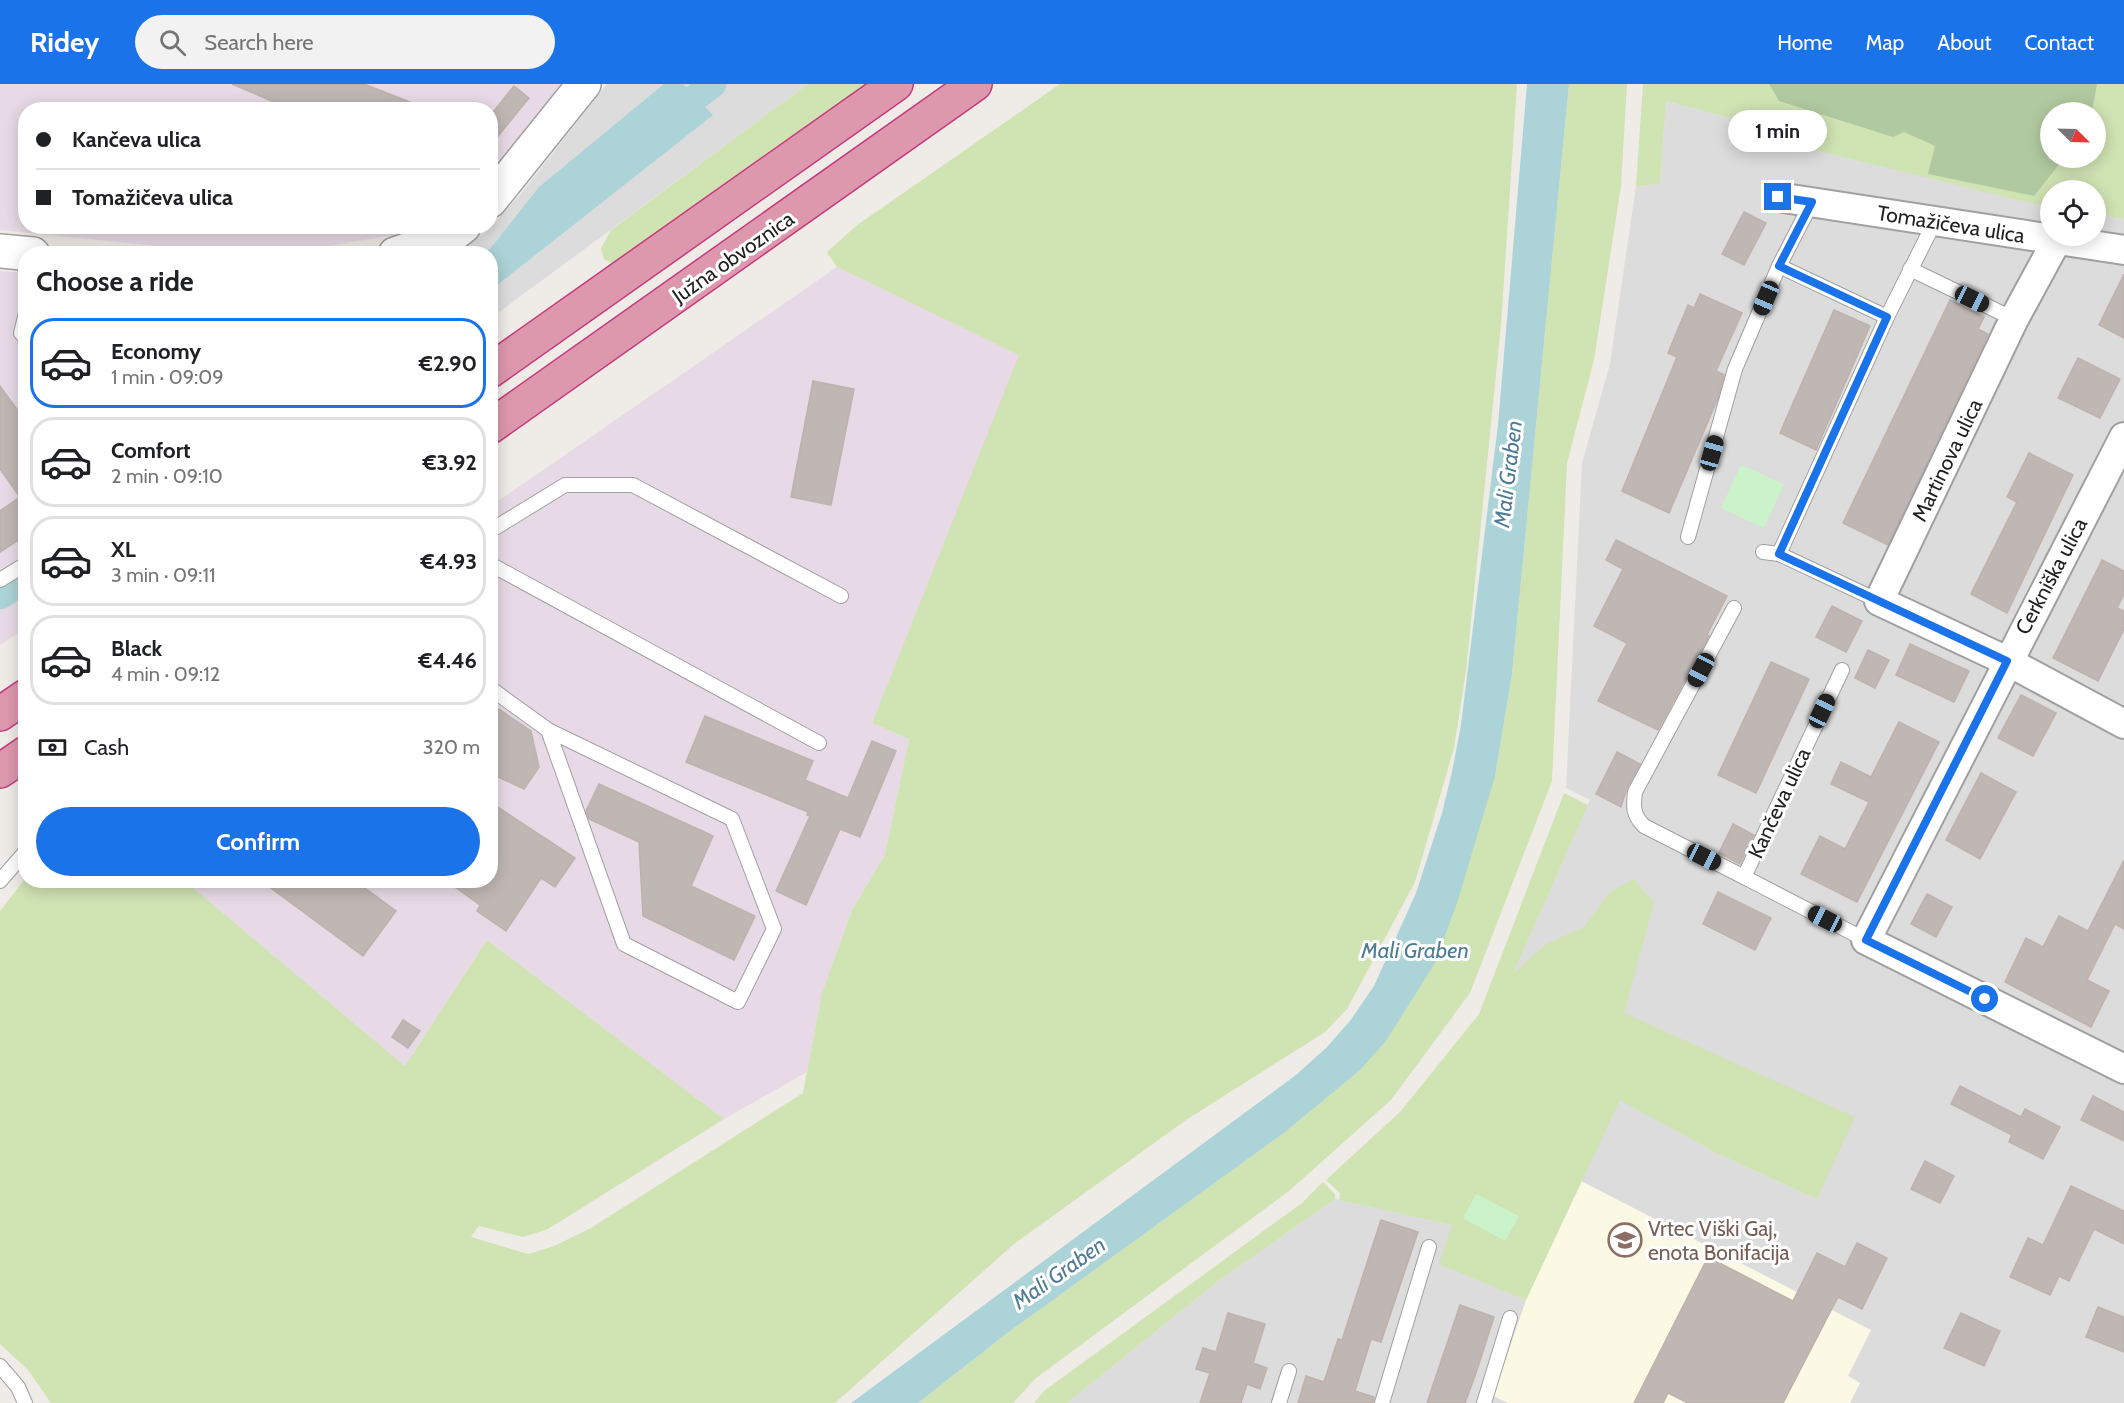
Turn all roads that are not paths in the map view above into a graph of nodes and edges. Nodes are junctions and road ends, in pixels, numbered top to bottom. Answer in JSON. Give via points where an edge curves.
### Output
{"nodes":[{"id":1,"x":584,"y":84,"type":"edge"},
{"id":2,"x":896,"y":84,"type":"edge"},
{"id":3,"x":975,"y":84,"type":"edge"},
{"id":4,"x":498,"y":191,"type":"edge"},
{"id":5,"x":1778,"y":197,"type":"dead end"},
{"id":6,"x":1812,"y":202,"type":"junction"},
{"id":7,"x":1935,"y":221,"type":"junction"},
{"id":8,"x":455,"y":234,"type":"edge"},
{"id":9,"x":2040,"y":237,"type":"edge"},
{"id":10,"x":419,"y":246,"type":"edge"},
{"id":11,"x":2054,"y":246,"type":"edge"},
{"id":12,"x":2097,"y":246,"type":"edge"},
{"id":13,"x":2124,"y":250,"type":"edge"},
{"id":14,"x":0,"y":251,"type":"edge"},
{"id":15,"x":18,"y":253,"type":"edge"},
{"id":16,"x":1779,"y":266,"type":"junction"},
{"id":17,"x":1910,"y":269,"type":"junction"},
{"id":18,"x":1887,"y":317,"type":"junction"},
{"id":19,"x":2014,"y":319,"type":"junction"},
{"id":20,"x":498,"y":365,"type":"edge"},
{"id":21,"x":498,"y":422,"type":"edge"},
{"id":22,"x":2124,"y":438,"type":"edge"},
{"id":23,"x":498,"y":526,"type":"edge"},
{"id":24,"x":1688,"y":537,"type":"dead end"},
{"id":25,"x":1763,"y":552,"type":"dead end"},
{"id":26,"x":1779,"y":554,"type":"junction"},
{"id":27,"x":498,"y":568,"type":"edge"},
{"id":28,"x":18,"y":569,"type":"edge"},
{"id":29,"x":0,"y":580,"type":"edge"},
{"id":30,"x":841,"y":596,"type":"dead end"},
{"id":31,"x":1880,"y":601,"type":"junction"},
{"id":32,"x":1734,"y":608,"type":"dead end"},
{"id":33,"x":2007,"y":661,"type":"junction"},
{"id":34,"x":1842,"y":670,"type":"dead end"},
{"id":35,"x":498,"y":694,"type":"edge"},
{"id":36,"x":18,"y":702,"type":"edge"},
{"id":37,"x":0,"y":714,"type":"edge"},
{"id":38,"x":2124,"y":724,"type":"edge"},
{"id":39,"x":548,"y":730,"type":"junction"},
{"id":40,"x":819,"y":743,"type":"dead end"},
{"id":41,"x":18,"y":759,"type":"edge"},
{"id":42,"x":0,"y":771,"type":"edge"},
{"id":43,"x":18,"y":860,"type":"edge"},
{"id":44,"x":1744,"y":877,"type":"junction"},
{"id":45,"x":0,"y":881,"type":"edge"},
{"id":46,"x":1866,"y":940,"type":"junction"},
{"id":47,"x":2124,"y":1069,"type":"edge"},
{"id":48,"x":1429,"y":1247,"type":"dead end"},
{"id":49,"x":1510,"y":1318,"type":"dead end"},
{"id":50,"x":0,"y":1366,"type":"edge"},
{"id":51,"x":1289,"y":1371,"type":"dead end"},
{"id":52,"x":25,"y":1403,"type":"edge"},
{"id":53,"x":1279,"y":1403,"type":"edge"},
{"id":54,"x":1382,"y":1403,"type":"edge"},
{"id":55,"x":1484,"y":1403,"type":"edge"}],
"edges":[{"from":1,"to":4,"type":"street"},
{"from":2,"to":20,"type":"highway"},
{"from":3,"to":21,"type":"highway","name":"Južna obvoznica"},
{"from":5,"to":6,"type":"street","name":"Tomažičeva ulica"},
{"from":6,"to":7,"type":"street","name":"Tomažičeva ulica"},
{"from":6,"to":16,"type":"lane"},
{"from":7,"to":9,"type":"street","name":"Tomažičeva ulica"},
{"from":7,"to":17,"type":"lane"},
{"from":8,"to":10,"type":"street"},
{"from":11,"to":19,"type":"street","name":"Martinova ulica"},
{"from":12,"to":13,"type":"street","name":"Tomažičeva ulica"},
{"from":14,"to":15,"type":"street"},
{"from":16,"to":18,"type":"lane"},
{"from":16,"to":24,"type":"lane","via":[[1735,369]]},
{"from":17,"to":18,"type":"lane"},
{"from":17,"to":19,"type":"lane"},
{"from":18,"to":26,"type":"lane"},
{"from":19,"to":31,"type":"street","name":"Martinova ulica"},
{"from":22,"to":33,"type":"street","name":"Cerkniška ulica"},
{"from":23,"to":30,"type":"lane","via":[[565,485],[633,485]]},
{"from":25,"to":26,"type":"lane"},
{"from":26,"to":31,"type":"lane"},
{"from":27,"to":40,"type":"lane"},
{"from":28,"to":29,"type":"lane"},
{"from":31,"to":33,"type":"street"},
{"from":32,"to":44,"type":"lane","via":[[1635,792],[1633,806],[1635,817],[1644,826]]},
{"from":33,"to":38,"type":"street"},
{"from":33,"to":46,"type":"street","name":"Cerkniška ulica"},
{"from":34,"to":44,"type":"lane","name":"Kančeva ulica"},
{"from":35,"to":39,"type":"lane"},
{"from":36,"to":37,"type":"highway"},
{"from":39,"to":39,"type":"lane","via":[[732,819],[774,929],[738,1002],[624,944]]},
{"from":41,"to":42,"type":"highway"},
{"from":43,"to":45,"type":"lane"},
{"from":44,"to":46,"type":"lane","name":"Kančeva ulica"},
{"from":46,"to":47,"type":"street","name":"Kančeva ulica"},
{"from":48,"to":54,"type":"lane"},
{"from":49,"to":55,"type":"lane"},
{"from":50,"to":52,"type":"lane","via":[[18,1387]]},
{"from":51,"to":53,"type":"lane"}]}
